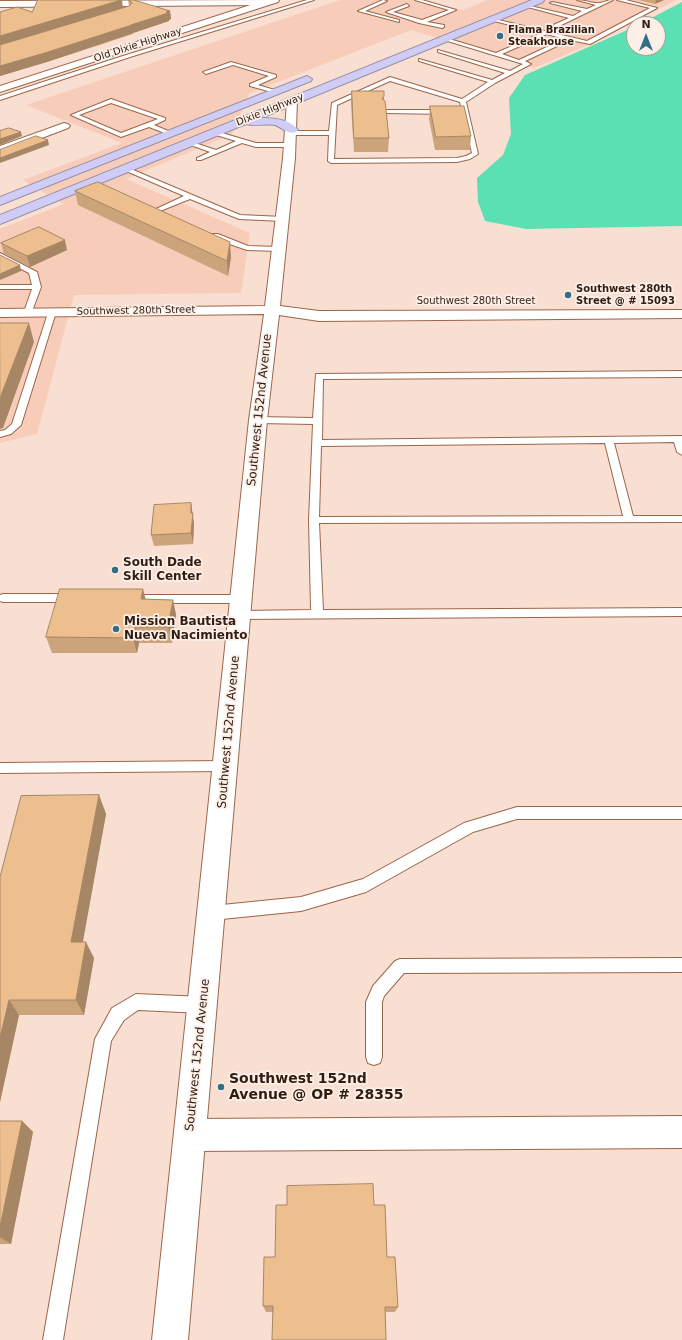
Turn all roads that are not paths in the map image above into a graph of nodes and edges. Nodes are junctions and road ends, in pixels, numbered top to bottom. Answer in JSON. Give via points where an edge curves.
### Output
{"nodes":[{"id":1,"x":275,"y":0,"type":"edge"},
{"id":2,"x":312,"y":0,"type":"edge"},
{"id":3,"x":417,"y":0,"type":"edge"},
{"id":4,"x":540,"y":0,"type":"edge"},
{"id":5,"x":579,"y":0,"type":"edge"},
{"id":6,"x":611,"y":0,"type":"edge"},
{"id":7,"x":619,"y":0,"type":"edge"},
{"id":8,"x":384,"y":1,"type":"dead end"},
{"id":9,"x":265,"y":3,"type":"junction"},
{"id":10,"x":527,"y":3,"type":"edge"},
{"id":11,"x":552,"y":3,"type":"dead end"},
{"id":12,"x":0,"y":4,"type":"edge"},
{"id":13,"x":140,"y":4,"type":"junction"},
{"id":14,"x":407,"y":5,"type":"dead end"},
{"id":15,"x":601,"y":5,"type":"junction"},
{"id":16,"x":587,"y":11,"type":"junction"},
{"id":17,"x":117,"y":14,"type":"edge"},
{"id":18,"x":573,"y":17,"type":"junction"},
{"id":19,"x":492,"y":19,"type":"junction"},
{"id":20,"x":422,"y":22,"type":"junction"},
{"id":21,"x":446,"y":25,"type":"joint"},
{"id":22,"x":554,"y":27,"type":"dead end"},
{"id":23,"x":428,"y":32,"type":"dead end"},
{"id":24,"x":546,"y":33,"type":"junction"},
{"id":25,"x":570,"y":38,"type":"junction"},
{"id":26,"x":444,"y":39,"type":"junction"},
{"id":27,"x":440,"y":51,"type":"dead end"},
{"id":28,"x":498,"y":54,"type":"junction"},
{"id":29,"x":376,"y":55,"type":"dead end"},
{"id":30,"x":421,"y":60,"type":"dead end"},
{"id":31,"x":521,"y":61,"type":"junction"},
{"id":32,"x":206,"y":72,"type":"dead end"},
{"id":33,"x":510,"y":73,"type":"junction"},
{"id":34,"x":318,"y":75,"type":"dead end"},
{"id":35,"x":493,"y":82,"type":"junction"},
{"id":36,"x":0,"y":89,"type":"edge"},
{"id":37,"x":274,"y":92,"type":"junction"},
{"id":38,"x":0,"y":98,"type":"edge"},
{"id":39,"x":292,"y":101,"type":"junction"},
{"id":40,"x":463,"y":101,"type":"junction"},
{"id":41,"x":386,"y":112,"type":"edge"},
{"id":42,"x":449,"y":112,"type":"edge"},
{"id":43,"x":457,"y":112,"type":"edge"},
{"id":44,"x":465,"y":112,"type":"junction"},
{"id":45,"x":149,"y":125,"type":"junction"},
{"id":46,"x":64,"y":126,"type":"dead end"},
{"id":47,"x":231,"y":126,"type":"junction"},
{"id":48,"x":215,"y":133,"type":"junction"},
{"id":49,"x":332,"y":133,"type":"junction"},
{"id":50,"x":170,"y":134,"type":"junction"},
{"id":51,"x":291,"y":136,"type":"junction"},
{"id":52,"x":240,"y":142,"type":"junction"},
{"id":53,"x":190,"y":143,"type":"junction"},
{"id":54,"x":0,"y":150,"type":"edge"},
{"id":55,"x":167,"y":152,"type":"junction"},
{"id":56,"x":216,"y":152,"type":"junction"},
{"id":57,"x":199,"y":160,"type":"dead end"},
{"id":58,"x":126,"y":169,"type":"junction"},
{"id":59,"x":190,"y":196,"type":"junction"},
{"id":60,"x":0,"y":201,"type":"edge"},
{"id":61,"x":158,"y":210,"type":"edge"},
{"id":62,"x":283,"y":219,"type":"junction"},
{"id":63,"x":0,"y":220,"type":"edge"},
{"id":64,"x":205,"y":232,"type":"edge"},
{"id":65,"x":279,"y":249,"type":"junction"},
{"id":66,"x":0,"y":255,"type":"edge"},
{"id":67,"x":0,"y":287,"type":"edge"},
{"id":68,"x":37,"y":287,"type":"junction"},
{"id":69,"x":319,"y":301,"type":"dead end"},
{"id":70,"x":524,"y":301,"type":"dead end"},
{"id":71,"x":405,"y":302,"type":"dead end"},
{"id":72,"x":453,"y":308,"type":"junction"},
{"id":73,"x":272,"y":310,"type":"junction"},
{"id":74,"x":28,"y":312,"type":"junction"},
{"id":75,"x":52,"y":312,"type":"junction"},
{"id":76,"x":0,"y":313,"type":"edge"},
{"id":77,"x":682,"y":314,"type":"edge"},
{"id":78,"x":682,"y":374,"type":"edge"},
{"id":79,"x":258,"y":420,"type":"junction"},
{"id":80,"x":318,"y":421,"type":"junction"},
{"id":81,"x":0,"y":434,"type":"edge"},
{"id":82,"x":609,"y":440,"type":"junction"},
{"id":83,"x":680,"y":440,"type":"edge"},
{"id":84,"x":317,"y":443,"type":"junction"},
{"id":85,"x":682,"y":452,"type":"edge"},
{"id":86,"x":629,"y":519,"type":"junction"},
{"id":87,"x":682,"y":519,"type":"edge"},
{"id":88,"x":314,"y":520,"type":"junction"},
{"id":89,"x":3,"y":598,"type":"dead end"},
{"id":90,"x":88,"y":598,"type":"edge"},
{"id":91,"x":119,"y":599,"type":"edge"},
{"id":92,"x":241,"y":607,"type":"junction"},
{"id":93,"x":682,"y":612,"type":"edge"},
{"id":94,"x":317,"y":614,"type":"junction"},
{"id":95,"x":226,"y":766,"type":"junction"},
{"id":96,"x":0,"y":768,"type":"edge"},
{"id":97,"x":682,"y":813,"type":"edge"},
{"id":98,"x":212,"y":913,"type":"junction"},
{"id":99,"x":682,"y":965,"type":"edge"},
{"id":100,"x":203,"y":1005,"type":"junction"},
{"id":101,"x":374,"y":1058,"type":"dead end"},
{"id":102,"x":682,"y":1132,"type":"edge"},
{"id":103,"x":190,"y":1135,"type":"junction"},
{"id":104,"x":53,"y":1340,"type":"edge"},
{"id":105,"x":170,"y":1340,"type":"edge"}],
"edges":[{"from":1,"to":9,"type":"street","name":"Old Dixie Highway"},
{"from":2,"to":38,"type":"lane"},
{"from":3,"to":20,"type":"lane","via":[[454,10]]},
{"from":4,"to":10,"type":"highway","name":"Dixie Highway"},
{"from":5,"to":15,"type":"lane"},
{"from":6,"to":15,"type":"lane"},
{"from":7,"to":25,"type":"lane","via":[[655,8],[588,43]]},
{"from":8,"to":20,"type":"lane","via":[[360,10],[404,23]]},
{"from":9,"to":13,"type":"street"},
{"from":9,"to":36,"type":"street","name":"Old Dixie Highway"},
{"from":10,"to":18,"type":"lane"},
{"from":10,"to":19,"type":"highway","name":"Dixie Highway"},
{"from":11,"to":16,"type":"lane"},
{"from":12,"to":13,"type":"street"},
{"from":13,"to":17,"type":"street"},
{"from":14,"to":20,"type":"lane","via":[[388,12]]},
{"from":15,"to":16,"type":"lane"},
{"from":16,"to":18,"type":"lane"},
{"from":18,"to":22,"type":"lane"},
{"from":19,"to":24,"type":"lane"},
{"from":19,"to":26,"type":"highway","name":"Dixie Highway"},
{"from":20,"to":21,"type":"lane"},
{"from":21,"to":23,"type":"highway"},
{"from":24,"to":25,"type":"lane"},
{"from":24,"to":28,"type":"lane"},
{"from":25,"to":31,"type":"lane"},
{"from":26,"to":28,"type":"lane"},
{"from":26,"to":39,"type":"highway","name":"Dixie Highway"},
{"from":27,"to":33,"type":"lane"},
{"from":28,"to":31,"type":"lane"},
{"from":29,"to":39,"type":"highway","via":[[354,68],[294,92],[291,95]]},
{"from":30,"to":35,"type":"lane"},
{"from":31,"to":33,"type":"lane","via":[[528,64]]},
{"from":32,"to":37,"type":"lane","via":[[233,63],[274,76],[252,85]]},
{"from":33,"to":35,"type":"lane"},
{"from":34,"to":37,"type":"highway","name":"Dixie Highway"},
{"from":35,"to":40,"type":"lane"},
{"from":37,"to":50,"type":"highway","name":"Dixie Highway"},
{"from":37,"to":55,"type":"highway","via":[[278,97],[184,137]]},
{"from":39,"to":47,"type":"highway","name":"Dixie Highway"},
{"from":39,"to":51,"type":"street","name":"Southwest 152nd Avenue"},
{"from":40,"to":44,"type":"lane"},
{"from":40,"to":49,"type":"lane","via":[[390,79],[334,104]]},
{"from":41,"to":42,"type":"lane"},
{"from":43,"to":44,"type":"lane"},
{"from":44,"to":49,"type":"lane","via":[[475,154],[468,158],[331,161]]},
{"from":45,"to":45,"type":"lane","via":[[163,119],[111,101],[74,115],[121,135]]},
{"from":45,"to":50,"type":"lane"},
{"from":46,"to":54,"type":"street"},
{"from":47,"to":48,"type":"highway","name":"Dixie Highway"},
{"from":47,"to":51,"type":"highway","via":[[255,121],[272,121],[286,125]]},
{"from":48,"to":52,"type":"lane"},
{"from":48,"to":53,"type":"highway","name":"Dixie Highway"},
{"from":49,"to":51,"type":"lane"},
{"from":50,"to":60,"type":"highway","name":"Dixie Highway"},
{"from":51,"to":52,"type":"lane","via":[[256,145]]},
{"from":51,"to":62,"type":"street","name":"Southwest 152nd Avenue"},
{"from":52,"to":56,"type":"lane"},
{"from":53,"to":55,"type":"highway","name":"Dixie Highway"},
{"from":53,"to":56,"type":"lane"},
{"from":55,"to":58,"type":"highway","name":"Dixie Highway"},
{"from":56,"to":57,"type":"lane"},
{"from":58,"to":59,"type":"lane"},
{"from":58,"to":63,"type":"highway","name":"Dixie Highway","via":[[100,184]]},
{"from":59,"to":61,"type":"lane"},
{"from":59,"to":62,"type":"lane","via":[[239,217]]},
{"from":62,"to":65,"type":"street","name":"Southwest 152nd Avenue"},
{"from":64,"to":65,"type":"lane","via":[[239,246]]},
{"from":65,"to":73,"type":"street","name":"Southwest 152nd Avenue"},
{"from":66,"to":68,"type":"lane","via":[[33,272]]},
{"from":67,"to":68,"type":"lane"},
{"from":68,"to":74,"type":"lane"},
{"from":69,"to":73,"type":"street","name":"Southwest 280th Street"},
{"from":70,"to":72,"type":"street","name":"Southwest 280th Street"},
{"from":71,"to":72,"type":"street","name":"Southwest 280th Street"},
{"from":72,"to":73,"type":"street","name":"Southwest 280th Street","via":[[319,316]]},
{"from":72,"to":77,"type":"street","name":"Southwest 280th Street","via":[[597,307]]},
{"from":73,"to":75,"type":"street","name":"Southwest 280th Street"},
{"from":73,"to":79,"type":"street","name":"Southwest 152nd Avenue"},
{"from":74,"to":75,"type":"street","name":"Southwest 280th Street"},
{"from":74,"to":76,"type":"street","name":"Southwest 280th Street"},
{"from":75,"to":81,"type":"lane","via":[[16,425],[8,432]]},
{"from":78,"to":80,"type":"lane","via":[[319,376]]},
{"from":79,"to":80,"type":"lane"},
{"from":79,"to":92,"type":"street","name":"Southwest 152nd Avenue"},
{"from":80,"to":84,"type":"lane"},
{"from":82,"to":83,"type":"lane"},
{"from":82,"to":84,"type":"lane"},
{"from":82,"to":86,"type":"lane"},
{"from":83,"to":85,"type":"lane"},
{"from":84,"to":88,"type":"lane"},
{"from":86,"to":87,"type":"lane"},
{"from":86,"to":88,"type":"lane"},
{"from":88,"to":94,"type":"lane"},
{"from":89,"to":90,"type":"lane"},
{"from":91,"to":92,"type":"lane"},
{"from":92,"to":94,"type":"lane"},
{"from":92,"to":95,"type":"street","name":"Southwest 152nd Avenue"},
{"from":93,"to":94,"type":"lane"},
{"from":95,"to":96,"type":"lane"},
{"from":95,"to":98,"type":"street","name":"Southwest 152nd Avenue"},
{"from":97,"to":98,"type":"lane","via":[[517,813],[469,827],[366,885],[301,904]]},
{"from":98,"to":100,"type":"street","name":"Southwest 152nd Avenue"},
{"from":99,"to":101,"type":"lane","via":[[400,966],[378,991],[374,1002]]},
{"from":100,"to":103,"type":"street","name":"Southwest 152nd Avenue"},
{"from":100,"to":104,"type":"lane","via":[[136,1002],[118,1014],[103,1040]]},
{"from":102,"to":103,"type":"street"},
{"from":103,"to":105,"type":"street","name":"Southwest 152nd Avenue"}]}
